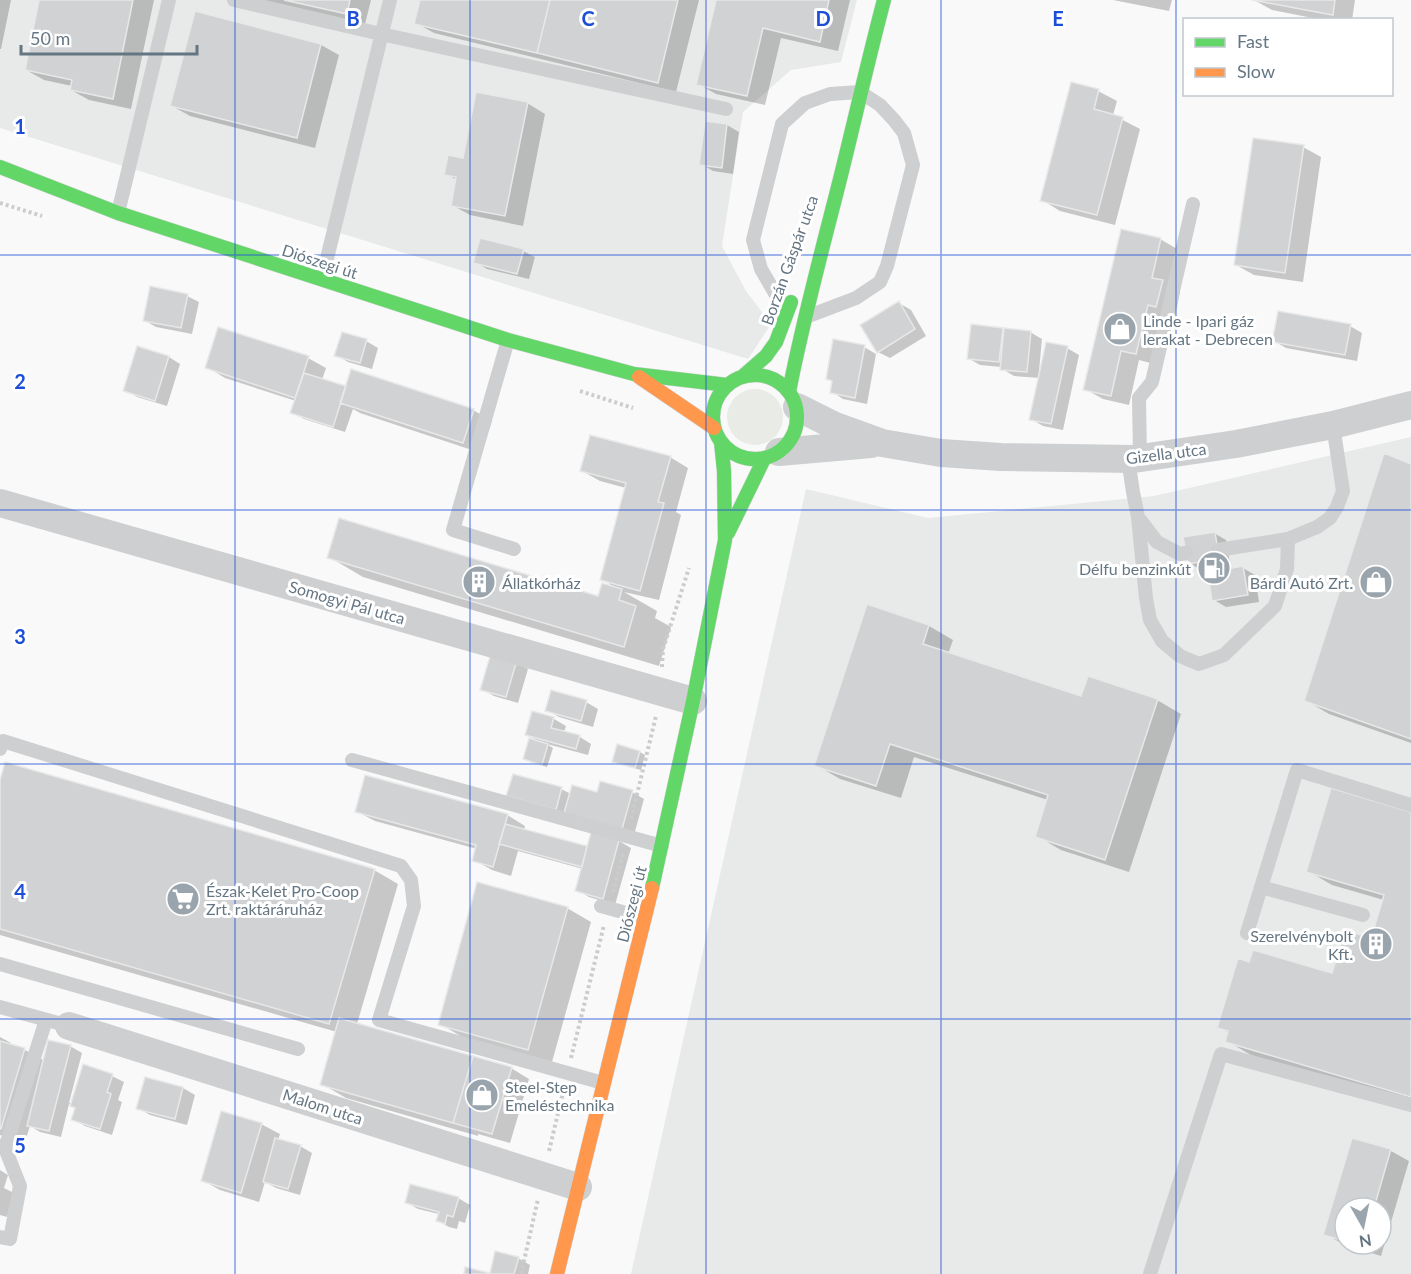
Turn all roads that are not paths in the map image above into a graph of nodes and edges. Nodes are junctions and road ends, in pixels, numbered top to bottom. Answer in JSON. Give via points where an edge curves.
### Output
{"nodes":[{"id":1,"x":169,"y":0,"type":"edge"},
{"id":2,"x":234,"y":0,"type":"edge"},
{"id":3,"x":390,"y":0,"type":"edge"},
{"id":4,"x":884,"y":0,"type":"edge"},
{"id":5,"x":381,"y":34,"type":"junction"},
{"id":6,"x":860,"y":92,"type":"junction"},
{"id":7,"x":726,"y":109,"type":"dead end"},
{"id":8,"x":849,"y":143,"type":"junction"},
{"id":9,"x":0,"y":167,"type":"edge"},
{"id":10,"x":1193,"y":204,"type":"dead end"},
{"id":11,"x":118,"y":213,"type":"junction"},
{"id":12,"x":806,"y":260,"type":"dead end"},
{"id":13,"x":322,"y":279,"type":"junction"},
{"id":14,"x":794,"y":292,"type":"dead end"},
{"id":15,"x":787,"y":313,"type":"junction"},
{"id":16,"x":805,"y":318,"type":"junction"},
{"id":17,"x":508,"y":340,"type":"junction"},
{"id":18,"x":634,"y":374,"type":"junction"},
{"id":19,"x":742,"y":377,"type":"junction"},
{"id":20,"x":727,"y":385,"type":"junction"},
{"id":21,"x":793,"y":400,"type":"junction"},
{"id":22,"x":1411,"y":405,"type":"edge"},
{"id":23,"x":1333,"y":425,"type":"junction"},
{"id":24,"x":714,"y":428,"type":"junction"},
{"id":25,"x":721,"y":442,"type":"junction"},
{"id":26,"x":882,"y":443,"type":"junction"},
{"id":27,"x":772,"y":456,"type":"junction"},
{"id":28,"x":1134,"y":459,"type":"junction"},
{"id":29,"x":0,"y":503,"type":"edge"},
{"id":30,"x":1138,"y":517,"type":"junction"},
{"id":31,"x":1288,"y":539,"type":"junction"},
{"id":32,"x":725,"y":540,"type":"junction"},
{"id":33,"x":514,"y":549,"type":"dead end"},
{"id":34,"x":1218,"y":550,"type":"dead end"},
{"id":35,"x":1186,"y":553,"type":"dead end"},
{"id":36,"x":693,"y":701,"type":"junction"},
{"id":37,"x":0,"y":749,"type":"edge"},
{"id":38,"x":352,"y":760,"type":"dead end"},
{"id":39,"x":1411,"y":805,"type":"edge"},
{"id":40,"x":662,"y":846,"type":"junction"},
{"id":41,"x":1261,"y":887,"type":"junction"},
{"id":42,"x":605,"y":908,"type":"road end"},
{"id":43,"x":1364,"y":915,"type":"dead end"},
{"id":44,"x":644,"y":918,"type":"junction"},
{"id":45,"x":1247,"y":933,"type":"dead end"},
{"id":46,"x":0,"y":964,"type":"edge"},
{"id":47,"x":0,"y":1007,"type":"edge"},
{"id":48,"x":57,"y":1023,"type":"junction"},
{"id":49,"x":298,"y":1049,"type":"dead end"},
{"id":50,"x":603,"y":1083,"type":"junction"},
{"id":51,"x":1411,"y":1105,"type":"edge"},
{"id":52,"x":3,"y":1147,"type":"edge"},
{"id":53,"x":578,"y":1187,"type":"junction"},
{"id":54,"x":0,"y":1237,"type":"edge"},
{"id":55,"x":557,"y":1274,"type":"edge"},
{"id":56,"x":1150,"y":1274,"type":"edge"}],
"edges":[{"from":1,"to":11,"type":"lane"},
{"from":2,"to":5,"type":"lane"},
{"from":3,"to":5,"type":"lane"},
{"from":4,"to":6,"type":"main road","name":"Borzán Gáspár utca"},
{"from":5,"to":7,"type":"lane"},
{"from":5,"to":13,"type":"lane"},
{"from":6,"to":8,"type":"main road","name":"Borzán Gáspár utca"},
{"from":6,"to":15,"type":"lane","via":[[822,97],[805,104],[782,124],[753,240],[761,269]]},
{"from":6,"to":16,"type":"lane","via":[[894,120],[904,134],[913,165],[880,282],[856,298]]},
{"from":8,"to":12,"type":"main road","name":"Borzán Gáspár utca"},
{"from":8,"to":16,"type":"main road","name":"Borzán Gáspár utca"},
{"from":9,"to":11,"type":"main road","name":"Diószegi út"},
{"from":10,"to":28,"type":"lane","via":[[1152,382],[1139,398]]},
{"from":11,"to":13,"type":"main road","name":"Diószegi út"},
{"from":13,"to":17,"type":"main road","name":"Diószegi út"},
{"from":14,"to":15,"type":"main road","name":"Borzán Gáspár utca"},
{"from":15,"to":19,"type":"main road","name":"Borzán Gáspár utca","via":[[776,342]]},
{"from":16,"to":21,"type":"main road","name":"Borzán Gáspár utca","via":[[797,350]]},
{"from":17,"to":18,"type":"main road","name":"Diószegi út"},
{"from":17,"to":33,"type":"lane","via":[[453,530]]},
{"from":18,"to":20,"type":"main road","name":"Diószegi út"},
{"from":18,"to":24,"type":"main road","name":"Diószegi út"},
{"from":19,"to":20,"type":"main road"},
{"from":19,"to":21,"type":"main road","via":[[760,375],[776,380]]},
{"from":20,"to":24,"type":"main road","via":[[715,405]]},
{"from":21,"to":26,"type":"street","name":"Gizella utca","via":[[835,426]]},
{"from":21,"to":27,"type":"main road","via":[[797,425],[791,441]]},
{"from":22,"to":23,"type":"street","name":"Gizella utca"},
{"from":23,"to":28,"type":"street","name":"Gizella utca"},
{"from":23,"to":31,"type":"lane","via":[[1343,490],[1337,507],[1317,527]]},
{"from":24,"to":25,"type":"main road"},
{"from":25,"to":27,"type":"main road","via":[[732,453],[747,459]]},
{"from":25,"to":32,"type":"main road","name":"Diószegi út"},
{"from":26,"to":27,"type":"street","name":"Gizella utca"},
{"from":26,"to":28,"type":"street","name":"Gizella utca","via":[[941,453],[1001,457]]},
{"from":27,"to":32,"type":"main road","name":"Diószegi út"},
{"from":28,"to":30,"type":"lane","via":[[1133,492]]},
{"from":29,"to":36,"type":"street","name":"Somogyi Pál utca"},
{"from":30,"to":31,"type":"lane","via":[[1150,620],[1162,641],[1180,656],[1199,664],[1224,655],[1275,606],[1287,569]]},
{"from":30,"to":35,"type":"lane","via":[[1157,542],[1180,554]]},
{"from":31,"to":34,"type":"lane"},
{"from":32,"to":36,"type":"main road","name":"Diószegi út"},
{"from":36,"to":40,"type":"main road","name":"Diószegi út"},
{"from":37,"to":50,"type":"lane","via":[[3,741],[401,866],[411,880],[414,906],[379,1020],[528,1066]]},
{"from":38,"to":40,"type":"lane"},
{"from":39,"to":41,"type":"lane","via":[[1297,770]]},
{"from":40,"to":44,"type":"main road","name":"Diószegi út"},
{"from":41,"to":43,"type":"lane"},
{"from":41,"to":45,"type":"lane"},
{"from":42,"to":44,"type":"lane"},
{"from":44,"to":50,"type":"main road","name":"Diószegi út"},
{"from":46,"to":49,"type":"lane"},
{"from":47,"to":48,"type":"lane"},
{"from":48,"to":52,"type":"lane"},
{"from":48,"to":53,"type":"street","name":"Malom utca","via":[[502,1156],[543,1176]]},
{"from":50,"to":53,"type":"main road","name":"Diószegi út"},
{"from":51,"to":56,"type":"lane","via":[[1221,1054]]},
{"from":52,"to":54,"type":"lane","via":[[20,1186],[10,1239]]},
{"from":53,"to":55,"type":"main road","name":"Diószegi út"}]}
